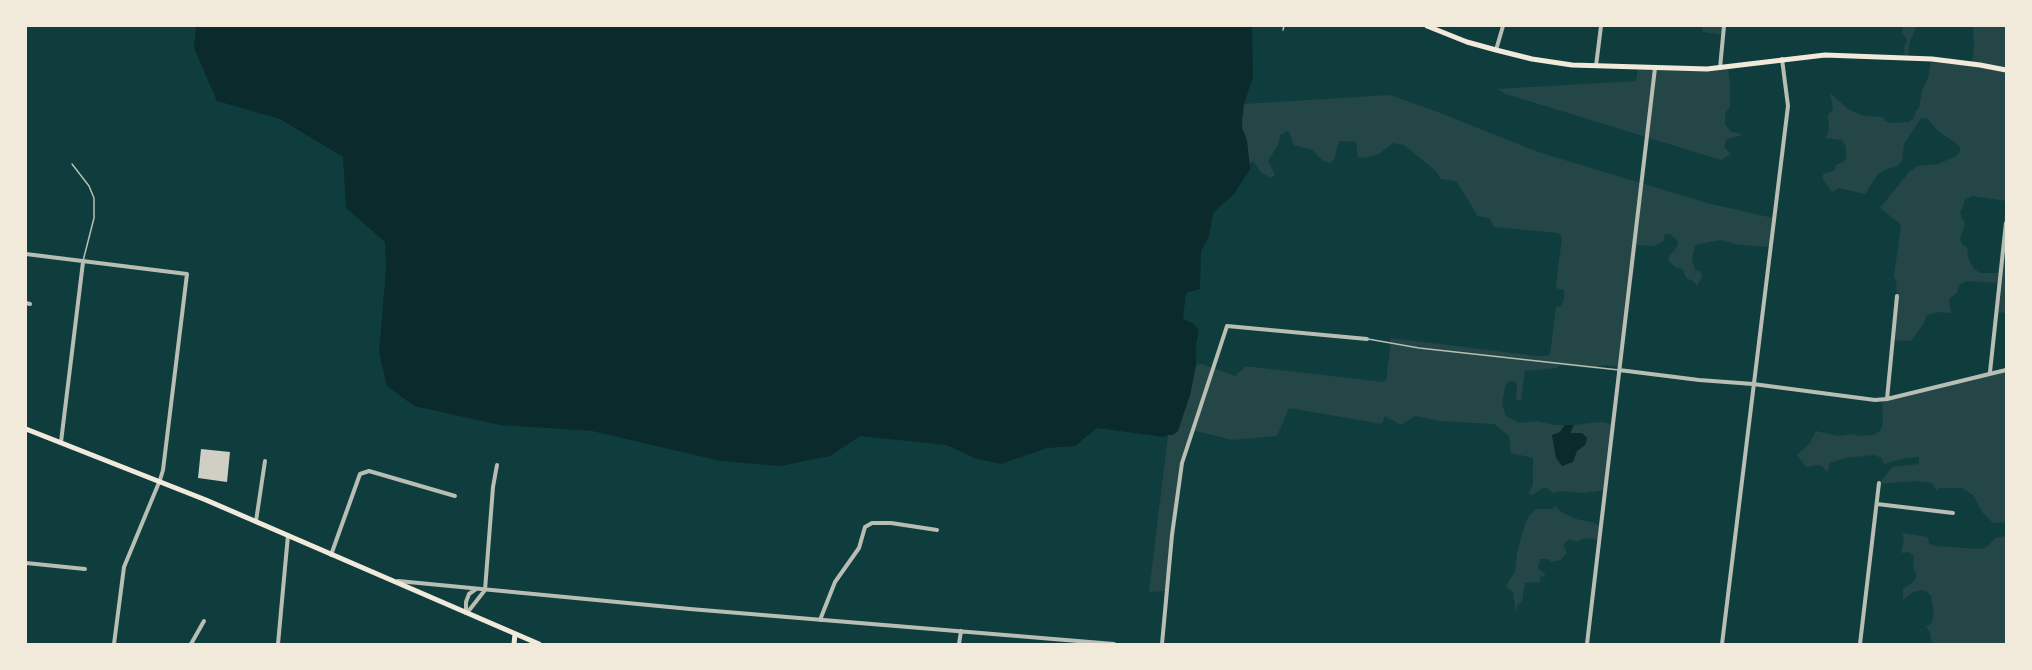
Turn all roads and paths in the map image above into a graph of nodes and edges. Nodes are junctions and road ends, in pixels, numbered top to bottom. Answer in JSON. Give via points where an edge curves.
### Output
{"nodes":[{"id":1,"x":1284,"y":26,"type":"edge"},
{"id":2,"x":1427,"y":26,"type":"edge"},
{"id":3,"x":1503,"y":26,"type":"edge"},
{"id":4,"x":1601,"y":26,"type":"edge"},
{"id":5,"x":1724,"y":26,"type":"edge"},
{"id":6,"x":1283,"y":30,"type":"dead end"},
{"id":7,"x":1496,"y":50,"type":"junction"},
{"id":8,"x":1782,"y":59,"type":"junction"},
{"id":9,"x":1596,"y":66,"type":"junction"},
{"id":10,"x":1655,"y":68,"type":"junction"},
{"id":11,"x":1720,"y":68,"type":"junction"},
{"id":12,"x":2007,"y":70,"type":"edge"},
{"id":13,"x":72,"y":164,"type":"dead end"},
{"id":14,"x":2007,"y":223,"type":"edge"},
{"id":15,"x":26,"y":254,"type":"edge"},
{"id":16,"x":83,"y":262,"type":"junction"},
{"id":17,"x":1897,"y":296,"type":"dead end"},
{"id":18,"x":1367,"y":339,"type":"joint"},
{"id":19,"x":1619,"y":370,"type":"junction"},
{"id":20,"x":2007,"y":370,"type":"edge"},
{"id":21,"x":1990,"y":372,"type":"junction"},
{"id":22,"x":1753,"y":384,"type":"junction"},
{"id":23,"x":1887,"y":399,"type":"junction"},
{"id":24,"x":26,"y":429,"type":"edge"},
{"id":25,"x":61,"y":442,"type":"junction"},
{"id":26,"x":265,"y":461,"type":"dead end"},
{"id":27,"x":497,"y":465,"type":"dead end"},
{"id":28,"x":160,"y":480,"type":"junction"},
{"id":29,"x":1880,"y":483,"type":"dead end"},
{"id":30,"x":455,"y":496,"type":"dead end"},
{"id":31,"x":1877,"y":504,"type":"junction"},
{"id":32,"x":1953,"y":513,"type":"dead end"},
{"id":33,"x":256,"y":521,"type":"junction"},
{"id":34,"x":937,"y":530,"type":"dead end"},
{"id":35,"x":288,"y":535,"type":"junction"},
{"id":36,"x":332,"y":555,"type":"junction"},
{"id":37,"x":26,"y":563,"type":"edge"},
{"id":38,"x":85,"y":569,"type":"dead end"},
{"id":39,"x":391,"y":580,"type":"junction"},
{"id":40,"x":476,"y":589,"type":"junction"},
{"id":41,"x":485,"y":590,"type":"junction"},
{"id":42,"x":466,"y":613,"type":"junction"},
{"id":43,"x":820,"y":620,"type":"junction"},
{"id":44,"x":204,"y":621,"type":"dead end"},
{"id":45,"x":961,"y":631,"type":"junction"},
{"id":46,"x":515,"y":634,"type":"junction"},
{"id":47,"x":114,"y":645,"type":"edge"},
{"id":48,"x":191,"y":645,"type":"edge"},
{"id":49,"x":278,"y":645,"type":"edge"},
{"id":50,"x":514,"y":645,"type":"edge"},
{"id":51,"x":539,"y":645,"type":"edge"},
{"id":52,"x":959,"y":645,"type":"edge"},
{"id":53,"x":1114,"y":645,"type":"edge"},
{"id":54,"x":1162,"y":645,"type":"edge"},
{"id":55,"x":1587,"y":645,"type":"edge"},
{"id":56,"x":1722,"y":645,"type":"edge"},
{"id":57,"x":1860,"y":645,"type":"edge"}],
"edges":[{"from":1,"to":6,"type":"lane"},
{"from":2,"to":7,"type":"main road"},
{"from":3,"to":7,"type":"street"},
{"from":4,"to":9,"type":"street"},
{"from":5,"to":11,"type":"street"},
{"from":7,"to":9,"type":"main road","via":[[1542,61]]},
{"from":8,"to":11,"type":"main road"},
{"from":8,"to":12,"type":"main road","via":[[1874,56],[1932,59]]},
{"from":8,"to":22,"type":"street","via":[[1788,106]]},
{"from":9,"to":10,"type":"main road"},
{"from":10,"to":11,"type":"main road"},
{"from":10,"to":19,"type":"street"},
{"from":13,"to":16,"type":"lane","via":[[94,198],[94,218]]},
{"from":14,"to":21,"type":"street"},
{"from":15,"to":16,"type":"street"},
{"from":16,"to":25,"type":"street"},
{"from":16,"to":28,"type":"street","via":[[187,274]]},
{"from":17,"to":23,"type":"street"},
{"from":18,"to":19,"type":"lane"},
{"from":18,"to":54,"type":"street","via":[[1227,326],[1182,463]]},
{"from":19,"to":22,"type":"street"},
{"from":19,"to":55,"type":"street"},
{"from":20,"to":21,"type":"street"},
{"from":21,"to":23,"type":"street"},
{"from":22,"to":23,"type":"street","via":[[1860,399]]},
{"from":22,"to":56,"type":"street"},
{"from":24,"to":25,"type":"main road"},
{"from":25,"to":28,"type":"main road"},
{"from":26,"to":33,"type":"street"},
{"from":27,"to":41,"type":"street"},
{"from":28,"to":33,"type":"main road"},
{"from":28,"to":47,"type":"street","via":[[124,567]]},
{"from":29,"to":31,"type":"street"},
{"from":30,"to":36,"type":"street","via":[[369,471],[360,474]]},
{"from":31,"to":32,"type":"street"},
{"from":31,"to":57,"type":"street"},
{"from":33,"to":35,"type":"main road"},
{"from":34,"to":43,"type":"street","via":[[891,523],[865,527],[859,548],[835,582]]},
{"from":35,"to":36,"type":"main road"},
{"from":35,"to":49,"type":"street"},
{"from":36,"to":39,"type":"main road"},
{"from":37,"to":38,"type":"street"},
{"from":39,"to":40,"type":"street"},
{"from":39,"to":42,"type":"main road"},
{"from":40,"to":41,"type":"street"},
{"from":40,"to":42,"type":"street","via":[[469,594]]},
{"from":41,"to":42,"type":"street"},
{"from":41,"to":43,"type":"street"},
{"from":42,"to":46,"type":"main road"},
{"from":43,"to":45,"type":"street"},
{"from":44,"to":48,"type":"street"},
{"from":45,"to":52,"type":"street"},
{"from":45,"to":53,"type":"street"},
{"from":46,"to":50,"type":"main road"},
{"from":46,"to":51,"type":"main road"}]}
